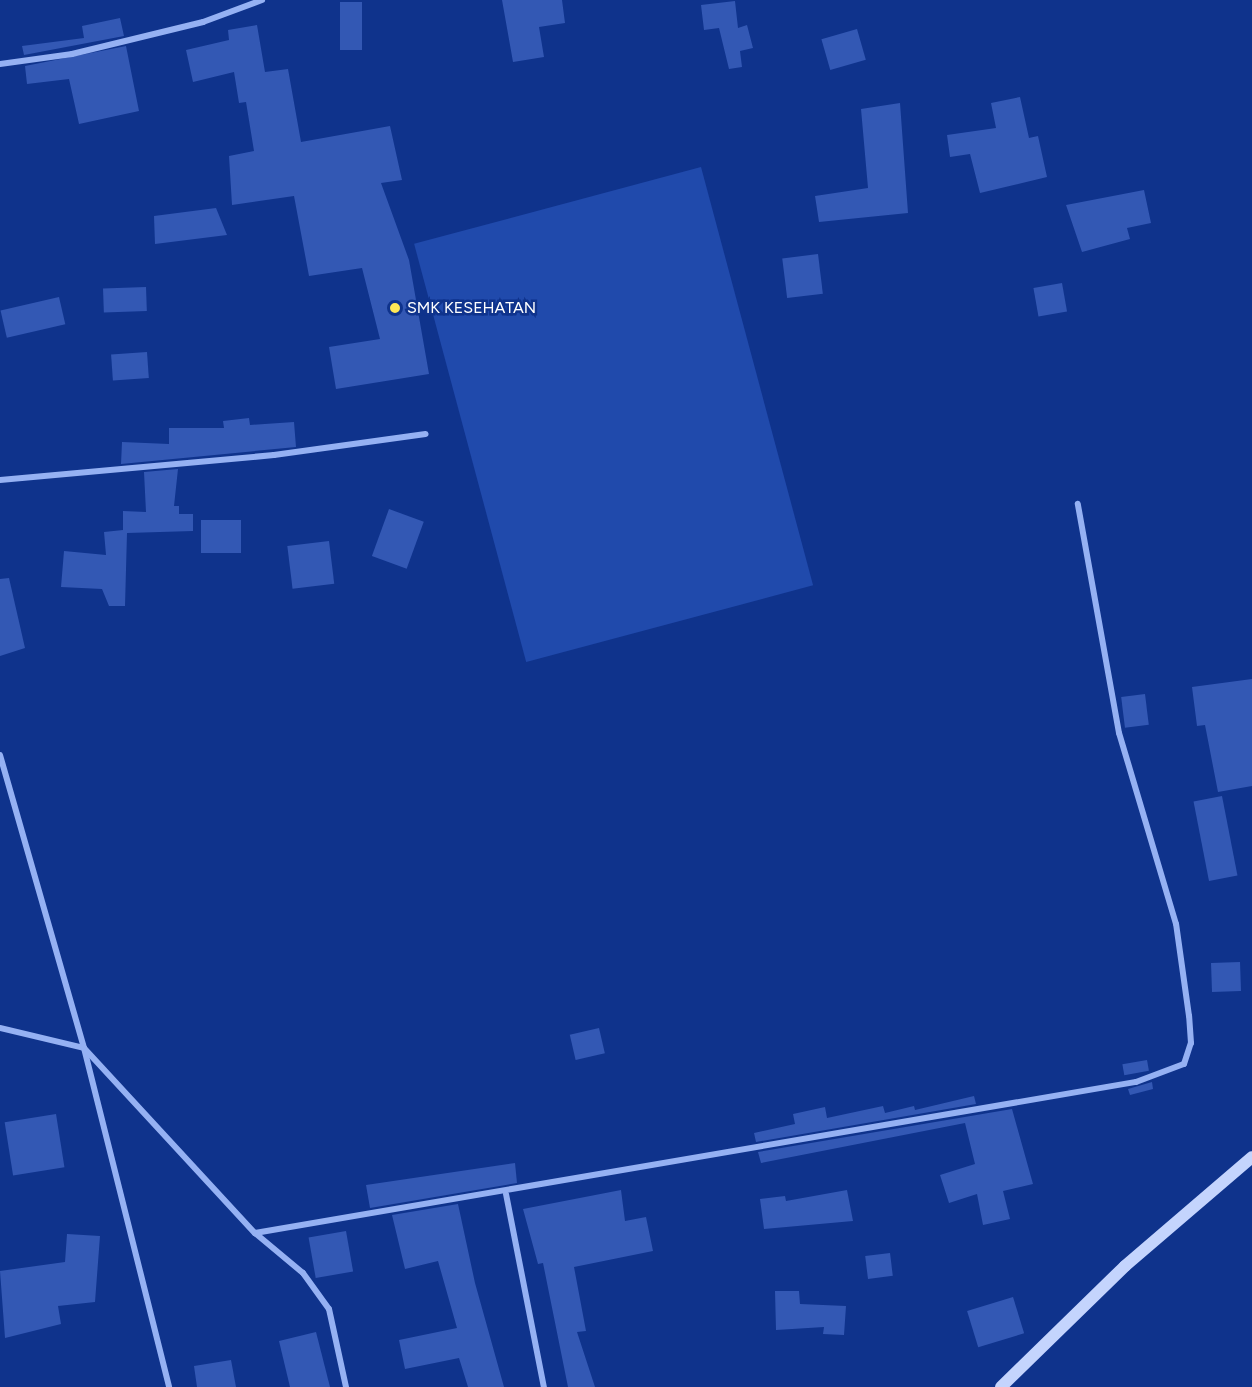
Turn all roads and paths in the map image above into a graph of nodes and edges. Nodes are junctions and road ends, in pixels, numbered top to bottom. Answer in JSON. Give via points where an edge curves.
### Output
{"nodes":[{"id":1,"x":262,"y":0,"type":"edge"},
{"id":2,"x":0,"y":64,"type":"edge"},
{"id":3,"x":426,"y":434,"type":"dead end"},
{"id":4,"x":0,"y":480,"type":"edge"},
{"id":5,"x":1078,"y":504,"type":"dead end"},
{"id":6,"x":0,"y":755,"type":"edge"},
{"id":7,"x":0,"y":1028,"type":"edge"},
{"id":8,"x":84,"y":1048,"type":"junction"},
{"id":9,"x":1252,"y":1157,"type":"edge"},
{"id":10,"x":506,"y":1194,"type":"junction"},
{"id":11,"x":255,"y":1233,"type":"junction"},
{"id":12,"x":170,"y":1387,"type":"edge"},
{"id":13,"x":346,"y":1387,"type":"edge"},
{"id":14,"x":544,"y":1387,"type":"edge"},
{"id":15,"x":1001,"y":1387,"type":"edge"}],
"edges":[{"from":1,"to":2,"type":"street","via":[[203,22],[72,54]]},
{"from":3,"to":4,"type":"street","via":[[274,455]]},
{"from":5,"to":10,"type":"street","via":[[1119,733],[1176,924],[1191,1043],[1184,1064],[1136,1082]]},
{"from":6,"to":8,"type":"street"},
{"from":7,"to":8,"type":"street"},
{"from":8,"to":11,"type":"street"},
{"from":8,"to":12,"type":"street"},
{"from":9,"to":15,"type":"street","via":[[1125,1266]]},
{"from":10,"to":11,"type":"street"},
{"from":10,"to":14,"type":"street"},
{"from":11,"to":13,"type":"street","via":[[316,1287],[328,1309]]}]}
